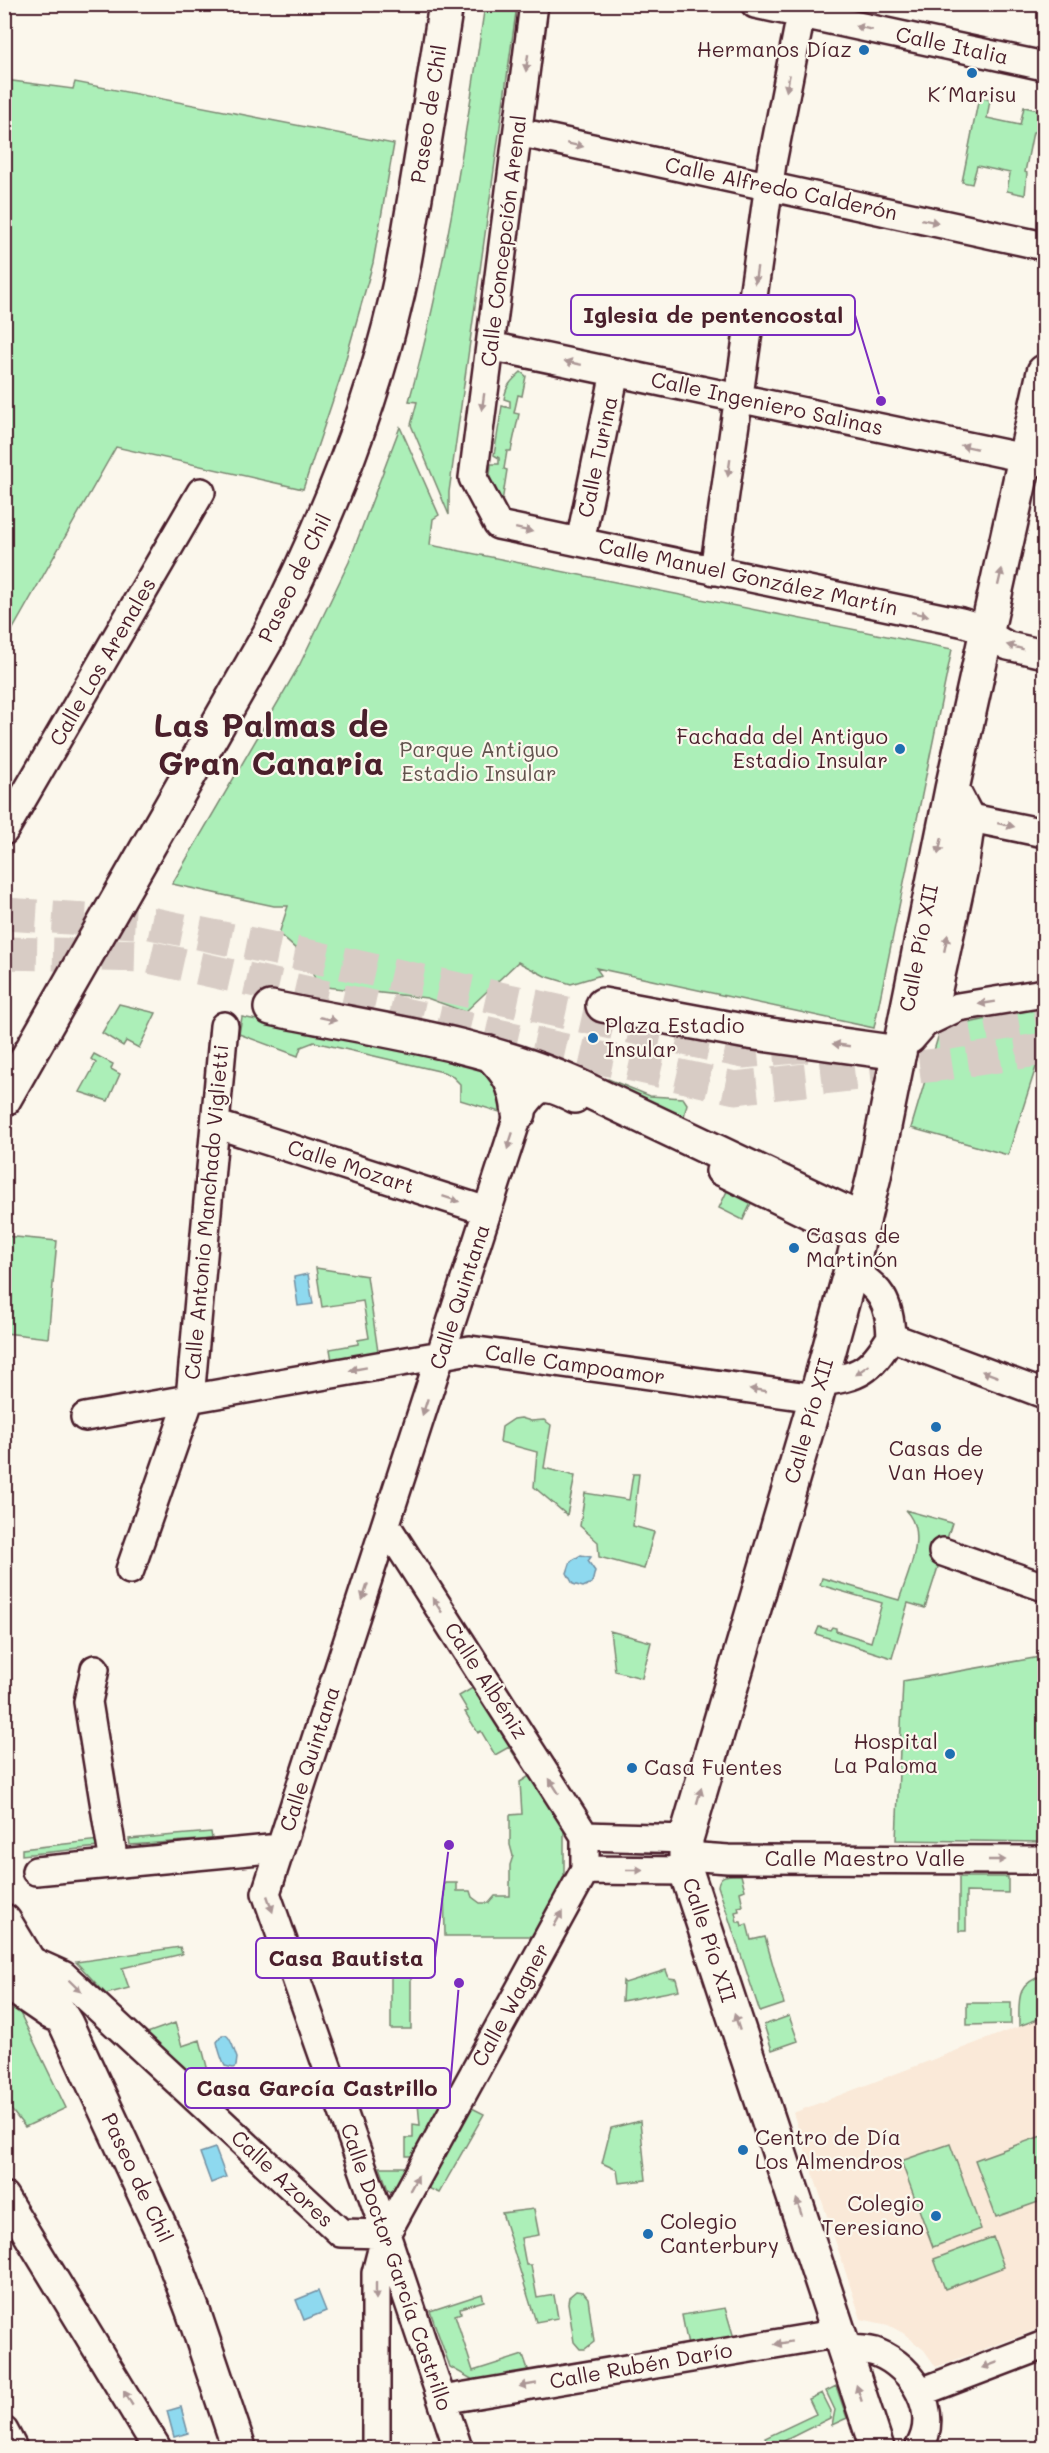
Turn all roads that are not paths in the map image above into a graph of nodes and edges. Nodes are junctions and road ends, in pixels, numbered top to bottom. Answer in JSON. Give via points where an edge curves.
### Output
{"nodes":[{"id":1,"x":446,"y":4,"type":"edge"},
{"id":2,"x":534,"y":4,"type":"edge"},
{"id":3,"x":755,"y":4,"type":"edge"},
{"id":4,"x":802,"y":10,"type":"edge"},
{"id":5,"x":1044,"y":66,"type":"edge"},
{"id":6,"x":518,"y":132,"type":"junction"},
{"id":7,"x":768,"y":187,"type":"junction"},
{"id":8,"x":1044,"y":246,"type":"edge"},
{"id":9,"x":490,"y":346,"type":"junction"},
{"id":10,"x":615,"y":372,"type":"junction"},
{"id":11,"x":1044,"y":372,"type":"edge"},
{"id":12,"x":739,"y":398,"type":"junction"},
{"id":13,"x":1035,"y":460,"type":"edge"},
{"id":14,"x":473,"y":478,"type":"joint"},
{"id":15,"x":201,"y":492,"type":"dead end"},
{"id":16,"x":580,"y":542,"type":"junction"},
{"id":17,"x":714,"y":571,"type":"junction"},
{"id":18,"x":988,"y":634,"type":"junction"},
{"id":19,"x":1044,"y":654,"type":"edge"},
{"id":20,"x":952,"y":789,"type":"junction"},
{"id":21,"x":968,"y":820,"type":"junction"},
{"id":22,"x":4,"y":831,"type":"edge"},
{"id":23,"x":1044,"y":833,"type":"edge"},
{"id":24,"x":1044,"y":993,"type":"edge"},
{"id":25,"x":947,"y":998,"type":"junction"},
{"id":26,"x":603,"y":1005,"type":"dead end"},
{"id":27,"x":271,"y":1008,"type":"dead end"},
{"id":28,"x":224,"y":1026,"type":"dead end"},
{"id":29,"x":901,"y":1042,"type":"junction"},
{"id":30,"x":489,"y":1053,"type":"junction"},
{"id":31,"x":4,"y":1099,"type":"edge"},
{"id":32,"x":519,"y":1113,"type":"junction"},
{"id":33,"x":215,"y":1124,"type":"junction"},
{"id":34,"x":487,"y":1211,"type":"junction"},
{"id":35,"x":861,"y":1230,"type":"junction"},
{"id":36,"x":851,"y":1270,"type":"junction"},
{"id":37,"x":891,"y":1337,"type":"junction"},
{"id":38,"x":441,"y":1355,"type":"junction"},
{"id":39,"x":818,"y":1390,"type":"junction"},
{"id":40,"x":1044,"y":1394,"type":"edge"},
{"id":41,"x":190,"y":1398,"type":"junction"},
{"id":42,"x":85,"y":1417,"type":"dead end"},
{"id":43,"x":387,"y":1525,"type":"junction"},
{"id":44,"x":943,"y":1552,"type":"dead end"},
{"id":45,"x":130,"y":1570,"type":"dead end"},
{"id":46,"x":1044,"y":1587,"type":"edge"},
{"id":47,"x":95,"y":1669,"type":"dead end"},
{"id":48,"x":585,"y":1836,"type":"junction"},
{"id":49,"x":280,"y":1848,"type":"junction"},
{"id":50,"x":686,"y":1855,"type":"junction"},
{"id":51,"x":1044,"y":1860,"type":"edge"},
{"id":52,"x":114,"y":1863,"type":"junction"},
{"id":53,"x":585,"y":1870,"type":"junction"},
{"id":54,"x":36,"y":1871,"type":"dead end"},
{"id":55,"x":4,"y":1921,"type":"edge"},
{"id":56,"x":11,"y":1959,"type":"edge"},
{"id":57,"x":4,"y":2196,"type":"edge"},
{"id":58,"x":386,"y":2234,"type":"junction"},
{"id":59,"x":843,"y":2341,"type":"junction"},
{"id":60,"x":1044,"y":2345,"type":"edge"},
{"id":61,"x":921,"y":2392,"type":"junction"},
{"id":62,"x":442,"y":2400,"type":"junction"},
{"id":63,"x":4,"y":2431,"type":"edge"},
{"id":64,"x":13,"y":2448,"type":"edge"},
{"id":65,"x":157,"y":2448,"type":"edge"},
{"id":66,"x":239,"y":2448,"type":"edge"},
{"id":67,"x":376,"y":2448,"type":"edge"},
{"id":68,"x":458,"y":2448,"type":"edge"},
{"id":69,"x":877,"y":2448,"type":"edge"},
{"id":70,"x":919,"y":2448,"type":"edge"}],
"edges":[{"from":1,"to":31,"type":"main road","name":"Paseo de Chil","via":[[396,300],[366,407],[330,505],[269,635]]},
{"from":2,"to":6,"type":"street","name":"Calle Concepción Arenal","one_way":true},
{"from":3,"to":4,"type":"street","name":"Calle Italia"},
{"from":5,"to":4,"type":"street","name":"Calle Italia","one_way":true},
{"from":4,"to":7,"type":"street","one_way":true},
{"from":6,"to":7,"type":"street","name":"Calle Alfredo Calderón","one_way":true},
{"from":6,"to":9,"type":"street","name":"Calle Concepción Arenal"},
{"from":7,"to":8,"type":"street","name":"Calle Alfredo Calderón","one_way":true},
{"from":7,"to":12,"type":"street","one_way":true},
{"from":10,"to":9,"type":"street","name":"Calle Ingeniero Salinas","one_way":true},
{"from":9,"to":14,"type":"street","name":"Calle Concepción Arenal","one_way":true},
{"from":10,"to":12,"type":"street","name":"Calle Ingeniero Salinas"},
{"from":10,"to":16,"type":"street","name":"Calle Turina"},
{"from":11,"to":13,"type":"main road","name":"Calle Pío XII"},
{"from":13,"to":12,"type":"street","name":"Calle Ingeniero Salinas","one_way":true},
{"from":12,"to":17,"type":"street","one_way":true},
{"from":18,"to":13,"type":"main road","name":"Calle Pío XII","one_way":true},
{"from":14,"to":16,"type":"street","name":"Calle Manuel González Martín","one_way":true,"via":[[498,525]]},
{"from":15,"to":22,"type":"street","name":"Calle Los Arenales"},
{"from":16,"to":17,"type":"street","name":"Calle Manuel González Martín"},
{"from":17,"to":18,"type":"street","name":"Calle Manuel González Martín","one_way":true,"via":[[961,622]]},
{"from":19,"to":18,"type":"street","name":"Calle Manuel González Martín","one_way":true,"via":[[1008,646]]},
{"from":18,"to":20,"type":"main road","name":"Calle Pío XII"},
{"from":20,"to":21,"type":"main road"},
{"from":20,"to":29,"type":"main road","name":"Calle Pío XII","one_way":true},
{"from":21,"to":23,"type":"street","one_way":true},
{"from":25,"to":21,"type":"main road","one_way":true},
{"from":24,"to":25,"type":"street","one_way":true},
{"from":25,"to":29,"type":"main road","via":[[923,1012]]},
{"from":29,"to":26,"type":"main road","one_way":true,"via":[[748,1032]]},
{"from":27,"to":30,"type":"main road","one_way":true},
{"from":28,"to":33,"type":"street","name":"Calle Antonio Manchado Viglietti"},
{"from":29,"to":35,"type":"main road","name":"Calle Pío XII"},
{"from":30,"to":32,"type":"main road","via":[[513,1083]]},
{"from":30,"to":35,"type":"main road","via":[[568,1082]]},
{"from":32,"to":34,"type":"street","name":"Calle Quintana","one_way":true},
{"from":32,"to":35,"type":"street","name":"Calle Quintana","via":[[534,1092],[551,1088]]},
{"from":33,"to":34,"type":"street","name":"Calle Mozart","one_way":true},
{"from":33,"to":41,"type":"street","name":"Calle Antonio Manchado Viglietti"},
{"from":34,"to":38,"type":"street","name":"Calle Quintana"},
{"from":35,"to":36,"type":"main road","name":"Calle Pío XII"},
{"from":36,"to":37,"type":"street","via":[[881,1294],[891,1314]]},
{"from":36,"to":39,"type":"main road","name":"Calle Pío XII"},
{"from":37,"to":39,"type":"street","name":"Calle Campoamor","one_way":true,"via":[[876,1360],[854,1377]]},
{"from":40,"to":37,"type":"street","one_way":true},
{"from":39,"to":38,"type":"street","name":"Calle Campoamor","one_way":true,"via":[[470,1350]]},
{"from":38,"to":41,"type":"street","name":"Calle Campoamor","one_way":true},
{"from":38,"to":43,"type":"street","name":"Calle Quintana","one_way":true},
{"from":50,"to":39,"type":"main road","name":"Calle Pío XII","one_way":true},
{"from":41,"to":42,"type":"street","name":"Calle Campoamor"},
{"from":41,"to":45,"type":"street","name":"Calle Antonio Manchado Viglietti"},
{"from":48,"to":43,"type":"street","name":"Calle Albéniz","one_way":true},
{"from":43,"to":49,"type":"street","name":"Calle Quintana","one_way":true},
{"from":44,"to":46,"type":"street"},
{"from":47,"to":52,"type":"street","via":[[88,1702]]},
{"from":48,"to":50,"type":"street"},
{"from":48,"to":53,"type":"street"},
{"from":49,"to":52,"type":"street"},
{"from":49,"to":58,"type":"street","name":"Calle Doctor García Castrillo","one_way":true,"via":[[266,1893]]},
{"from":50,"to":51,"type":"street","name":"Calle Maestro Valle","one_way":true,"via":[[740,1859]]},
{"from":53,"to":50,"type":"street","one_way":true},
{"from":59,"to":50,"type":"main road","name":"Calle Pío XII","one_way":true},
{"from":52,"to":54,"type":"street"},
{"from":58,"to":53,"type":"street","name":"Calle Wagner","one_way":true},
{"from":55,"to":56,"type":"main road","name":"Paseo de Chil"},
{"from":56,"to":58,"type":"street","name":"Calle Azores","one_way":true,"via":[[63,1975],[341,2233]]},
{"from":56,"to":66,"type":"main road","name":"Paseo de Chil","via":[[66,2024],[167,2242]]},
{"from":65,"to":57,"type":"street","one_way":true},
{"from":58,"to":62,"type":"street","name":"Calle Doctor García Castrillo"},
{"from":58,"to":67,"type":"street","name":"Calle Wagner","one_way":true,"via":[[376,2273]]},
{"from":59,"to":61,"type":"street","name":"Calle Rubén Darío","via":[[876,2352],[903,2367]]},
{"from":59,"to":62,"type":"street","name":"Calle Rubén Darío","one_way":true},
{"from":69,"to":59,"type":"main road","name":"Calle Pío XII","one_way":true},
{"from":60,"to":61,"type":"street","one_way":true},
{"from":61,"to":70,"type":"street","via":[[927,2418]]},
{"from":62,"to":68,"type":"street","name":"Calle Doctor García Castrillo"},
{"from":63,"to":64,"type":"street"}]}
